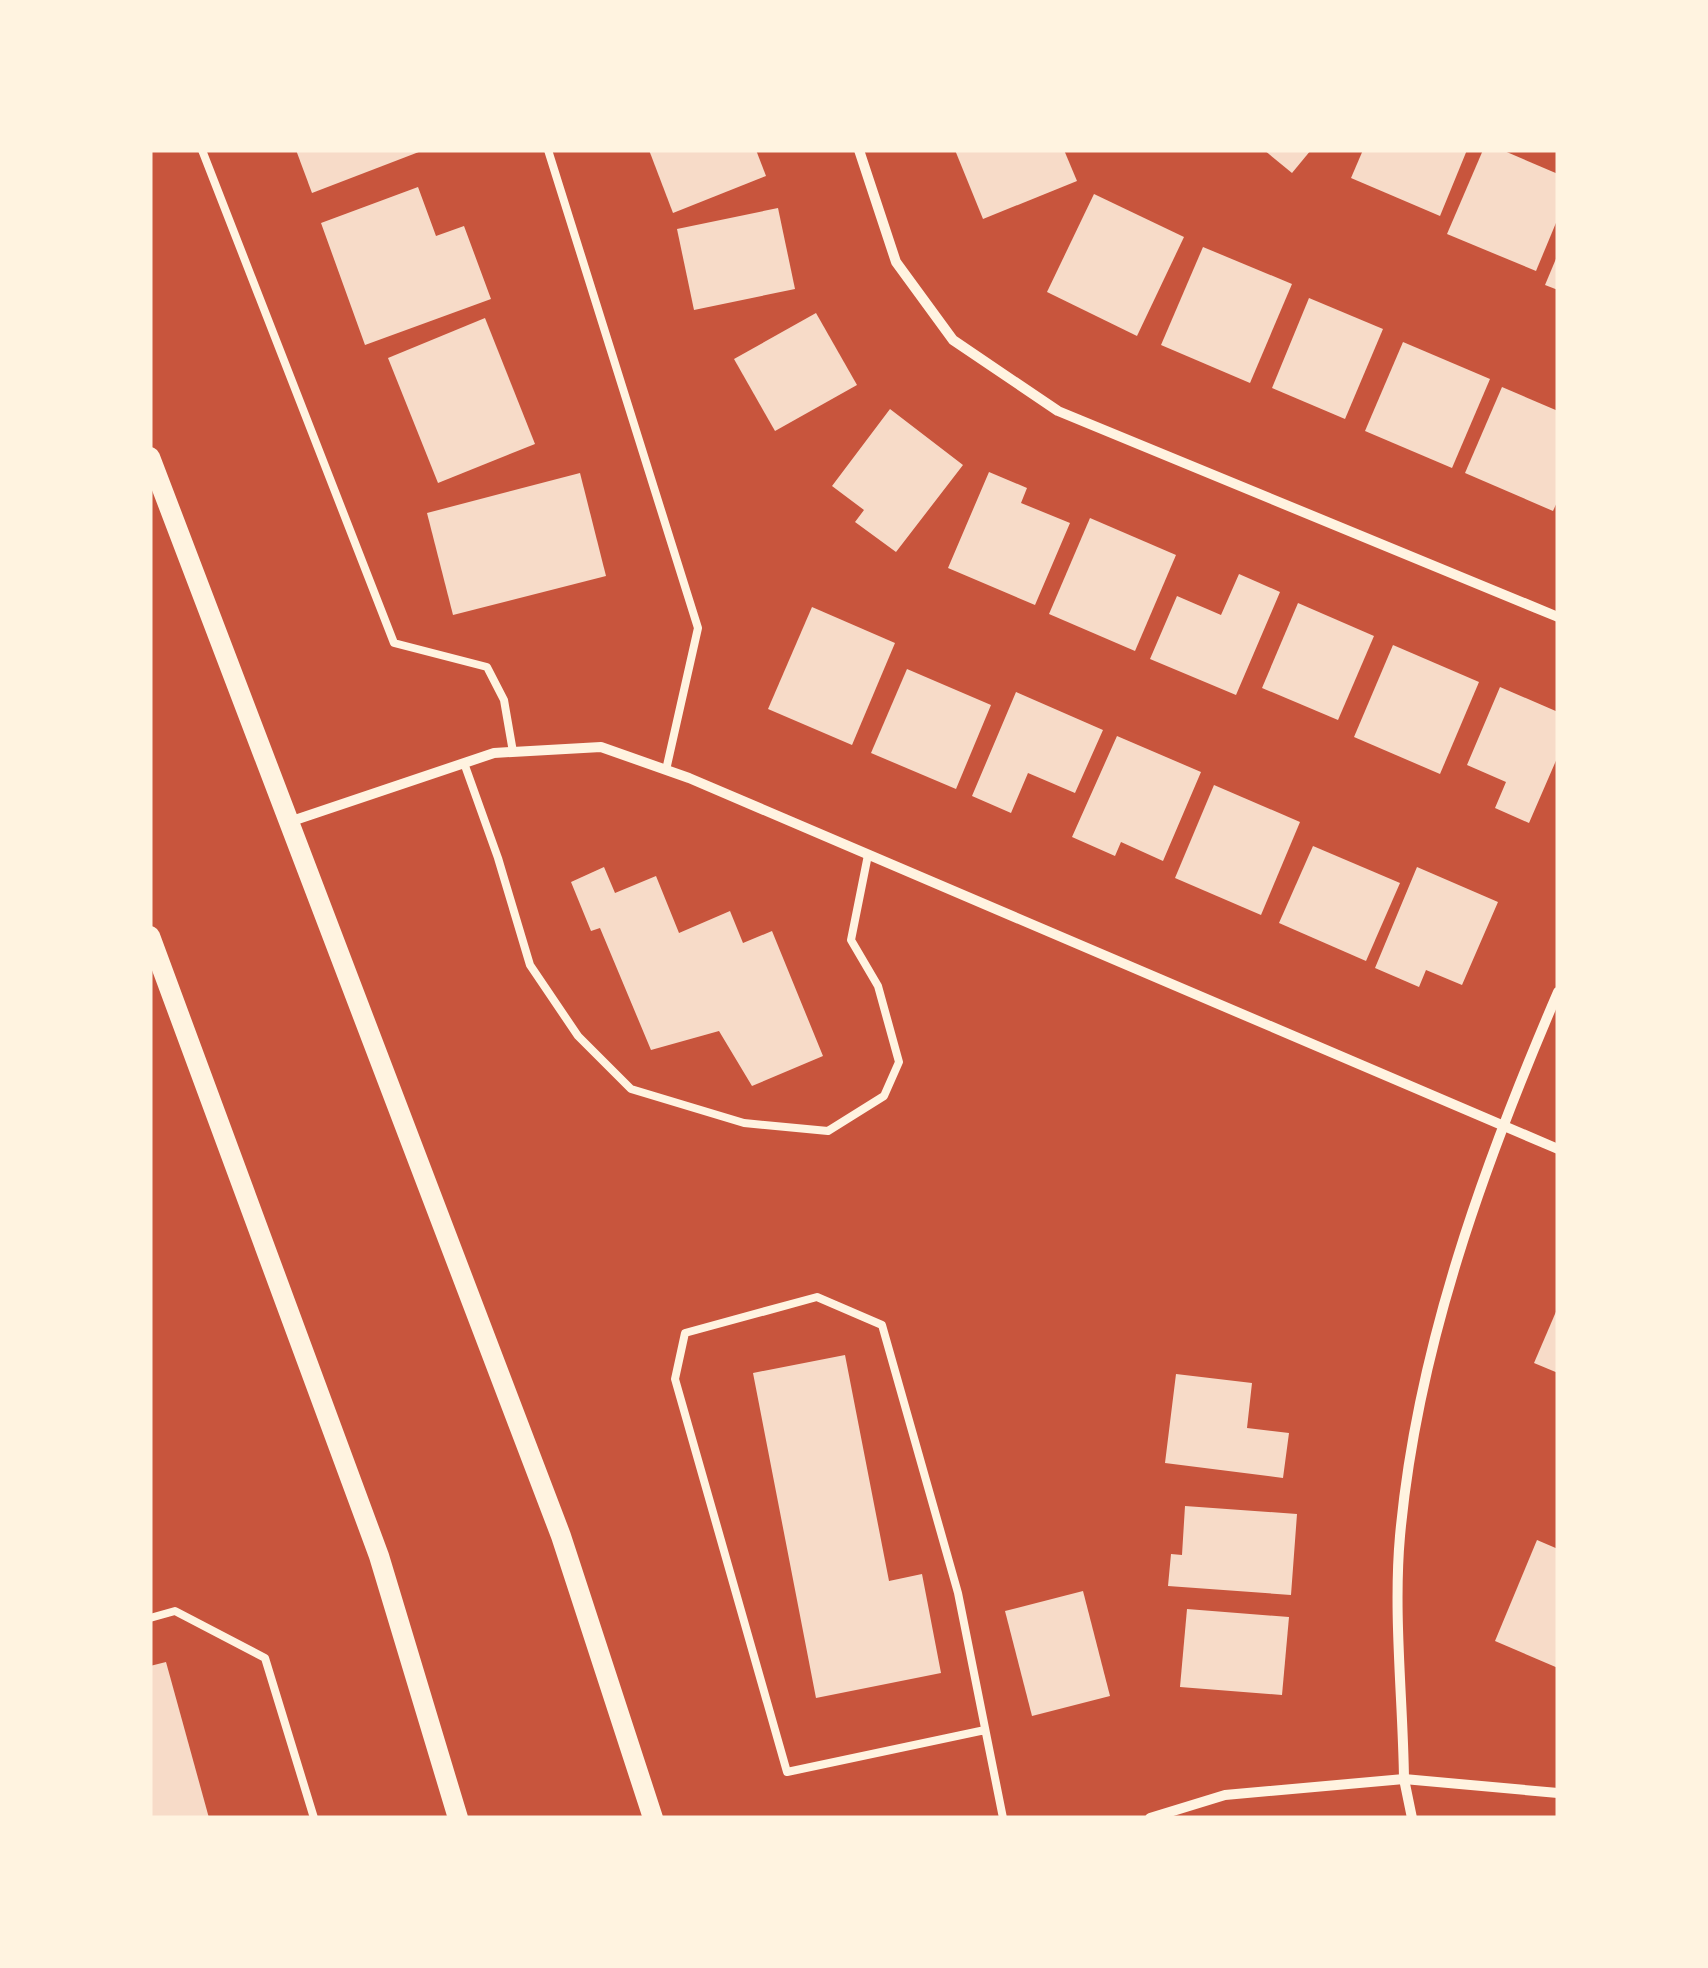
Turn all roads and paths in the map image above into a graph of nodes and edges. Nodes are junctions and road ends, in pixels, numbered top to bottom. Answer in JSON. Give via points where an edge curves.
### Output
{"nodes":[{"id":1,"x":202,"y":150,"type":"edge"},
{"id":2,"x":548,"y":150,"type":"edge"},
{"id":3,"x":859,"y":150,"type":"edge"},
{"id":4,"x":150,"y":457,"type":"edge"},
{"id":5,"x":1558,"y":617,"type":"edge"},
{"id":6,"x":512,"y":752,"type":"junction"},
{"id":7,"x":464,"y":763,"type":"junction"},
{"id":8,"x":666,"y":770,"type":"junction"},
{"id":9,"x":289,"y":822,"type":"junction"},
{"id":10,"x":868,"y":855,"type":"junction"},
{"id":11,"x":150,"y":936,"type":"edge"},
{"id":12,"x":1558,"y":992,"type":"edge"},
{"id":13,"x":1500,"y":1125,"type":"junction"},
{"id":14,"x":1558,"y":1149,"type":"edge"},
{"id":15,"x":150,"y":1618,"type":"edge"},
{"id":16,"x":985,"y":1730,"type":"junction"},
{"id":17,"x":1404,"y":1779,"type":"junction"},
{"id":18,"x":1558,"y":1793,"type":"edge"},
{"id":19,"x":314,"y":1818,"type":"edge"},
{"id":20,"x":458,"y":1818,"type":"edge"},
{"id":21,"x":652,"y":1818,"type":"edge"},
{"id":22,"x":1003,"y":1818,"type":"edge"},
{"id":23,"x":1150,"y":1818,"type":"edge"},
{"id":24,"x":1412,"y":1818,"type":"edge"}],
"edges":[{"from":1,"to":6,"type":"lane","via":[[394,644],[487,667],[504,700]]},
{"from":2,"to":8,"type":"lane","via":[[698,628]]},
{"from":3,"to":5,"type":"street","via":[[896,262],[953,340],[1043,401]]},
{"from":4,"to":9,"type":"main road"},
{"from":6,"to":7,"type":"street"},
{"from":6,"to":8,"type":"street","via":[[600,746]]},
{"from":7,"to":9,"type":"street"},
{"from":7,"to":10,"type":"lane","via":[[530,965],[578,1036],[630,1089],[744,1123],[828,1131],[884,1096],[899,1062],[878,986],[851,940]]},
{"from":8,"to":10,"type":"street"},
{"from":9,"to":21,"type":"main road","via":[[561,1536]]},
{"from":10,"to":13,"type":"street"},
{"from":11,"to":20,"type":"main road","via":[[380,1556]]},
{"from":12,"to":13,"type":"street"},
{"from":13,"to":14,"type":"street"},
{"from":13,"to":17,"type":"street","via":[[1430,1358],[1400,1538]]},
{"from":15,"to":19,"type":"lane","via":[[175,1611],[265,1658]]},
{"from":16,"to":16,"type":"lane","via":[[958,1593],[882,1325],[817,1297],[685,1333],[676,1379],[787,1772]]},
{"from":16,"to":22,"type":"lane"},
{"from":17,"to":18,"type":"street"},
{"from":17,"to":23,"type":"street","via":[[1225,1795]]},
{"from":17,"to":24,"type":"street"}]}
